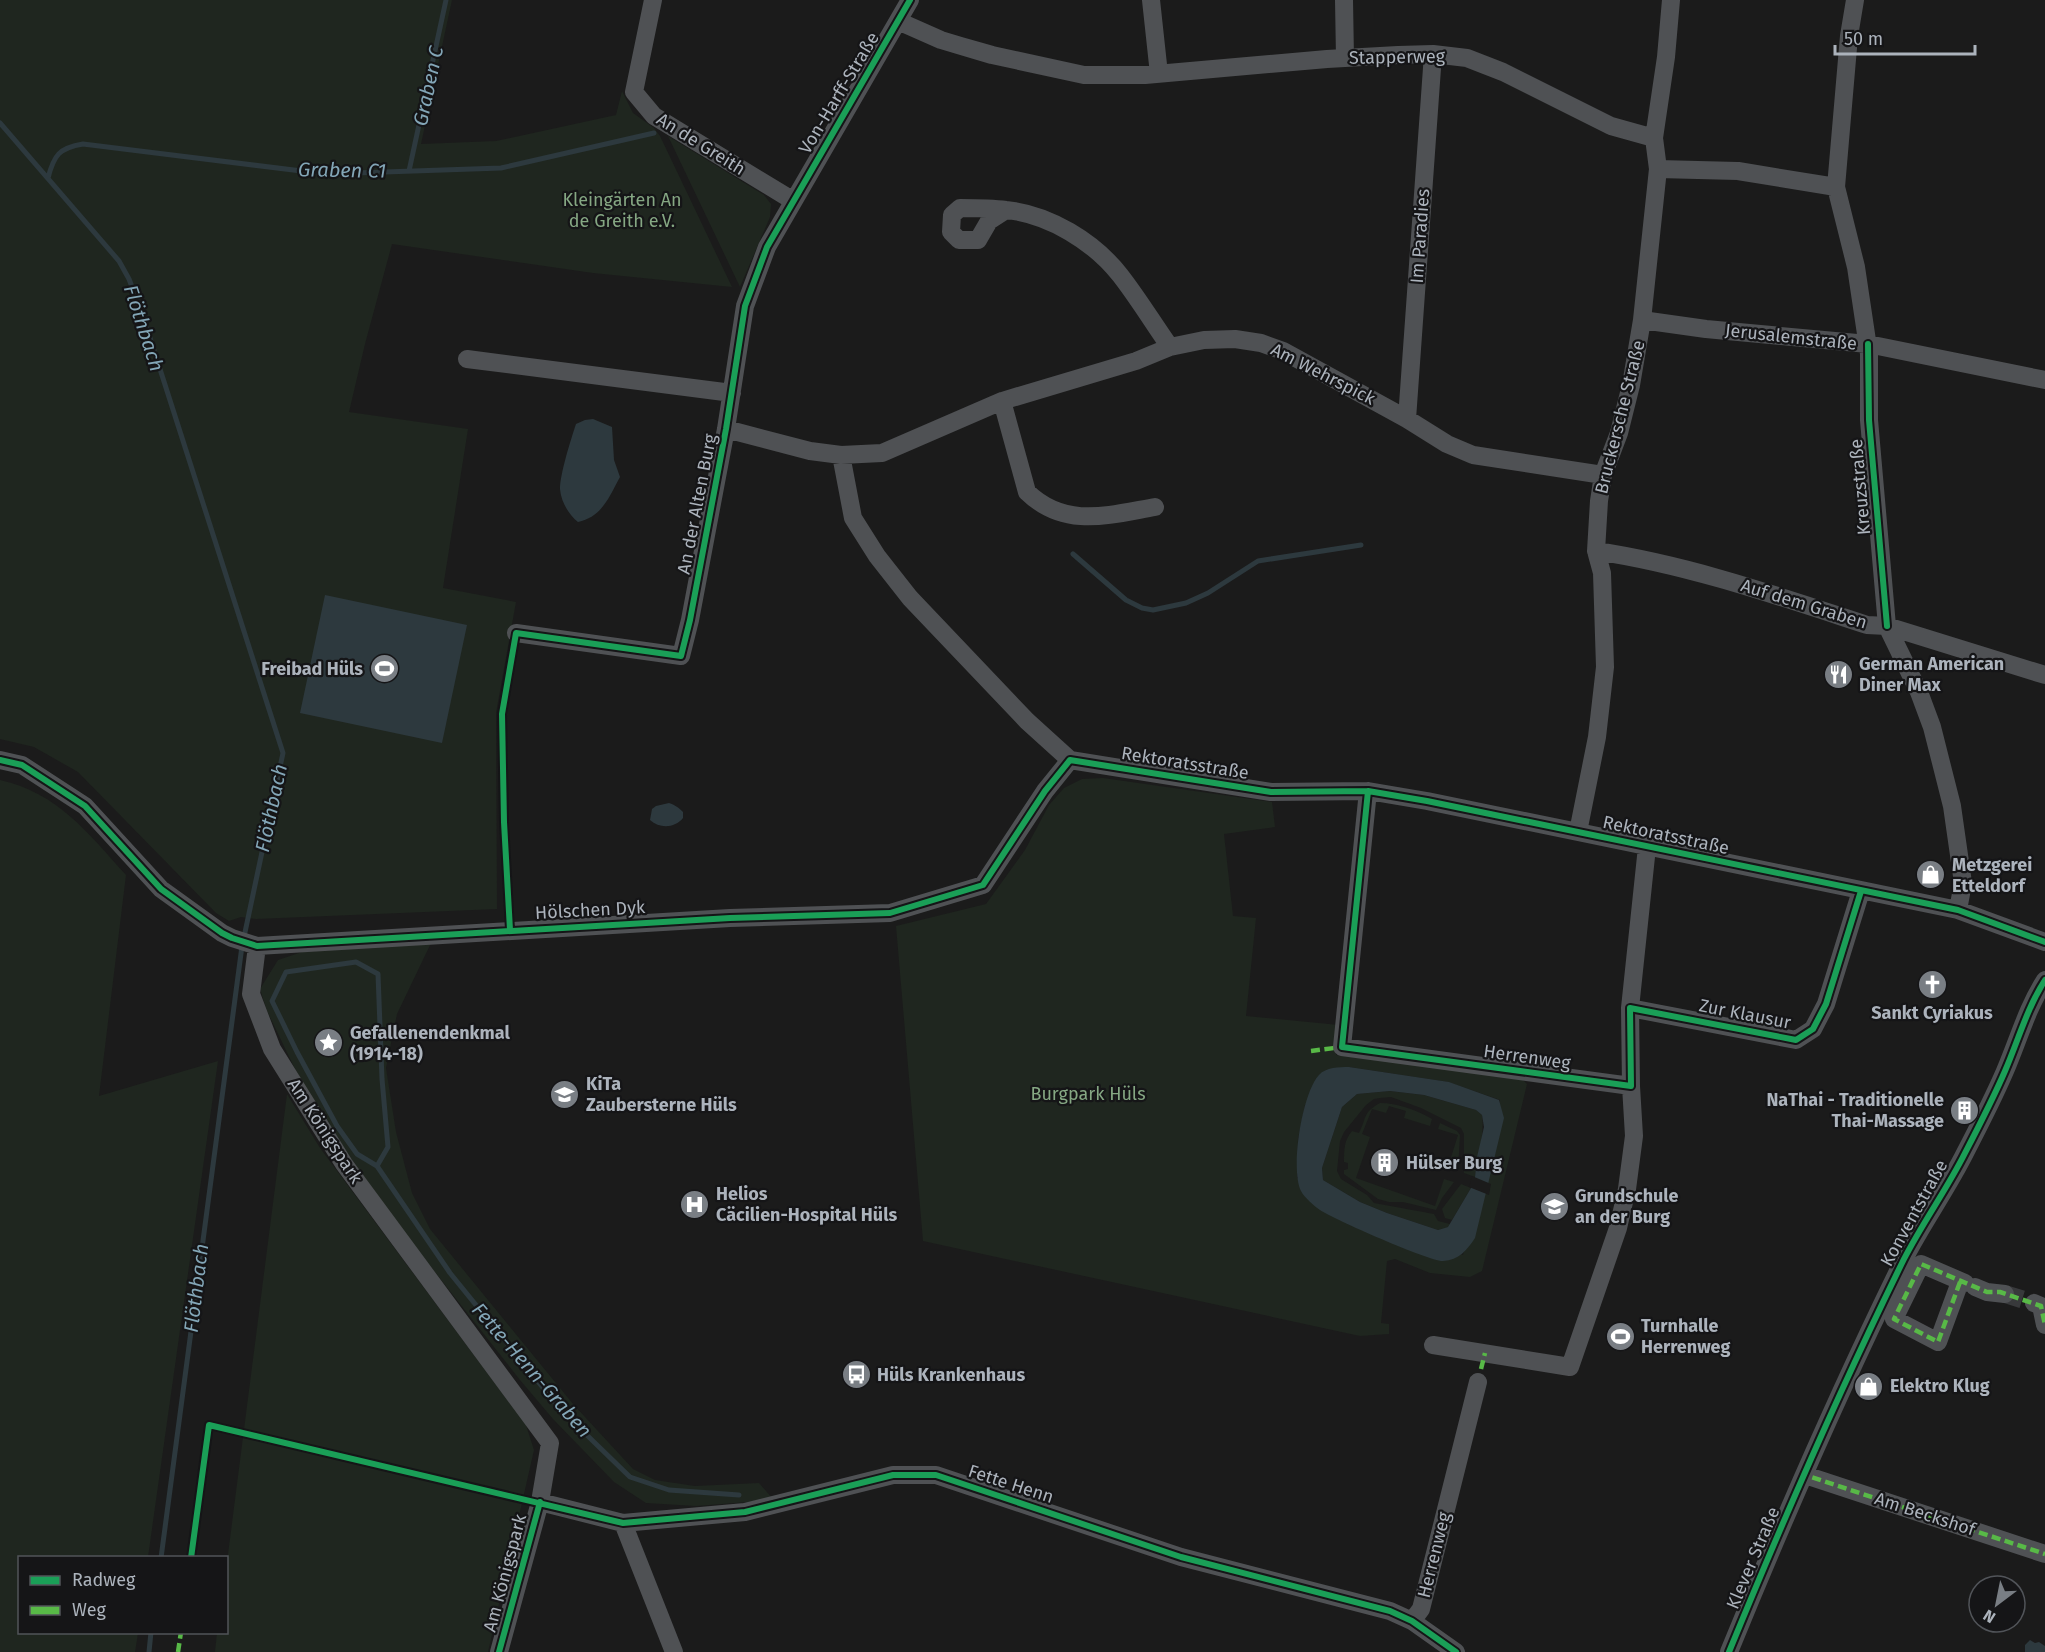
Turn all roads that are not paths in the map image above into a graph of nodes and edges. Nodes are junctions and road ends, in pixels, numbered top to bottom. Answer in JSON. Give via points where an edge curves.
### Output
{"nodes":[{"id":1,"x":652,"y":0,"type":"edge"},
{"id":2,"x":910,"y":0,"type":"edge"},
{"id":3,"x":1151,"y":0,"type":"edge"},
{"id":4,"x":1344,"y":0,"type":"edge"},
{"id":5,"x":1671,"y":0,"type":"edge"},
{"id":6,"x":1856,"y":0,"type":"edge"},
{"id":7,"x":898,"y":21,"type":"junction"},
{"id":8,"x":1433,"y":54,"type":"junction"},
{"id":9,"x":1345,"y":58,"type":"junction"},
{"id":10,"x":1159,"y":74,"type":"junction"},
{"id":11,"x":1654,"y":138,"type":"junction"},
{"id":12,"x":1658,"y":169,"type":"junction"},
{"id":13,"x":1836,"y":188,"type":"junction"},
{"id":14,"x":792,"y":201,"type":"junction"},
{"id":15,"x":1006,"y":210,"type":"dead end"},
{"id":16,"x":1642,"y":320,"type":"junction"},
{"id":17,"x":1868,"y":345,"type":"junction"},
{"id":18,"x":1170,"y":347,"type":"junction"},
{"id":19,"x":467,"y":359,"type":"dead end"},
{"id":20,"x":2045,"y":380,"type":"edge"},
{"id":21,"x":732,"y":393,"type":"junction"},
{"id":22,"x":1002,"y":401,"type":"junction"},
{"id":23,"x":1407,"y":419,"type":"junction"},
{"id":24,"x":726,"y":429,"type":"junction"},
{"id":25,"x":841,"y":455,"type":"junction"},
{"id":26,"x":1603,"y":475,"type":"junction"},
{"id":27,"x":1155,"y":507,"type":"dead end"},
{"id":28,"x":1596,"y":551,"type":"junction"},
{"id":29,"x":1887,"y":626,"type":"junction"},
{"id":30,"x":516,"y":633,"type":"dead end"},
{"id":31,"x":2045,"y":675,"type":"edge"},
{"id":32,"x":0,"y":760,"type":"edge"},
{"id":33,"x":1070,"y":760,"type":"junction"},
{"id":34,"x":1368,"y":791,"type":"junction"},
{"id":35,"x":1578,"y":832,"type":"junction"},
{"id":36,"x":1647,"y":847,"type":"junction"},
{"id":37,"x":1861,"y":891,"type":"junction"},
{"id":38,"x":1958,"y":910,"type":"junction"},
{"id":39,"x":2045,"y":942,"type":"edge"},
{"id":40,"x":257,"y":946,"type":"junction"},
{"id":41,"x":2045,"y":980,"type":"edge"},
{"id":42,"x":1630,"y":1008,"type":"junction"},
{"id":43,"x":1631,"y":1086,"type":"junction"},
{"id":44,"x":1913,"y":1260,"type":"junction"},
{"id":45,"x":1966,"y":1284,"type":"junction"},
{"id":46,"x":2005,"y":1294,"type":"tunnel mouth"},
{"id":47,"x":2034,"y":1303,"type":"dead end"},
{"id":48,"x":1887,"y":1314,"type":"junction"},
{"id":49,"x":2045,"y":1325,"type":"edge"},
{"id":50,"x":1433,"y":1345,"type":"dead end"},
{"id":51,"x":1478,"y":1382,"type":"dead end"},
{"id":52,"x":1805,"y":1475,"type":"junction"},
{"id":53,"x":540,"y":1502,"type":"junction"},
{"id":54,"x":623,"y":1523,"type":"junction"},
{"id":55,"x":2045,"y":1554,"type":"edge"},
{"id":56,"x":1412,"y":1621,"type":"junction"},
{"id":57,"x":499,"y":1652,"type":"edge"},
{"id":58,"x":674,"y":1652,"type":"edge"},
{"id":59,"x":1456,"y":1652,"type":"edge"},
{"id":60,"x":1729,"y":1652,"type":"edge"}],
"edges":[{"from":1,"to":14,"type":"street","name":"An de Greith","via":[[634,92],[654,116]]},
{"from":2,"to":7,"type":"street","name":"Von-Harff-Straße"},
{"from":3,"to":10,"type":"street"},
{"from":4,"to":9,"type":"street"},
{"from":5,"to":11,"type":"street","name":"Bruckersche Straße"},
{"from":6,"to":13,"type":"street","name":"Kreuzstraße","via":[[1849,36]]},
{"from":7,"to":10,"type":"street","name":"Stapperweg","via":[[940,40],[1084,75]]},
{"from":7,"to":14,"type":"street","name":"Von-Harff-Straße"},
{"from":8,"to":9,"type":"street","name":"Stapperweg"},
{"from":8,"to":11,"type":"street","name":"Stapperweg","via":[[1467,58],[1611,126]]},
{"from":8,"to":23,"type":"street","name":"Im Paradies"},
{"from":9,"to":10,"type":"street","name":"Stapperweg"},
{"from":11,"to":12,"type":"street","name":"Bruckersche Straße"},
{"from":12,"to":13,"type":"street","via":[[1738,171]]},
{"from":12,"to":16,"type":"street","name":"Bruckersche Straße"},
{"from":13,"to":17,"type":"street","name":"Kreuzstraße","via":[[1856,267]]},
{"from":14,"to":21,"type":"street","name":"An der Alten Burg","via":[[767,247],[744,306]]},
{"from":15,"to":18,"type":"street","via":[[1042,219],[1096,250],[1119,274]]},
{"from":16,"to":17,"type":"street","name":"Jerusalemstraße"},
{"from":16,"to":26,"type":"street","name":"Bruckersche Straße","via":[[1619,433]]},
{"from":17,"to":20,"type":"street","name":"Jerusalemstraße"},
{"from":17,"to":29,"type":"street","name":"Kreuzstraße","via":[[1869,420]]},
{"from":18,"to":22,"type":"street","name":"Am Wehrspick"},
{"from":18,"to":23,"type":"street","name":"Am Wehrspick","via":[[1204,340],[1261,343]]},
{"from":19,"to":21,"type":"street"},
{"from":21,"to":24,"type":"street","name":"An der Alten Burg"},
{"from":22,"to":25,"type":"street","name":"Am Wehrspick","via":[[882,453]]},
{"from":22,"to":27,"type":"street","via":[[1027,492],[1035,499],[1073,517],[1090,518]]},
{"from":23,"to":26,"type":"street","name":"Am Wehrspick","via":[[1473,455]]},
{"from":24,"to":25,"type":"street","name":"Am Wehrspick"},
{"from":24,"to":30,"type":"street","name":"An der Alten Burg","via":[[681,656]]},
{"from":25,"to":33,"type":"street","via":[[853,518],[877,556],[910,598],[1027,721]]},
{"from":26,"to":28,"type":"street","name":"Bruckersche Straße"},
{"from":28,"to":29,"type":"street","name":"Auf dem Graben","via":[[1668,564],[1867,625]]},
{"from":28,"to":35,"type":"street","name":"Bruckersche Straße","via":[[1602,573],[1605,667],[1598,737]]},
{"from":29,"to":31,"type":"street","name":"Auf dem Graben"},
{"from":29,"to":38,"type":"street","name":"Kreuzstraße","via":[[1919,692],[1935,738],[1952,806],[1963,883]]},
{"from":32,"to":40,"type":"street","name":"Hölschen Dyk","via":[[22,765],[85,806],[161,889],[232,938]]},
{"from":33,"to":34,"type":"street","name":"Rektoratsstraße","via":[[1271,792]]},
{"from":33,"to":40,"type":"street","name":"Hölschen Dyk","via":[[983,885],[890,913],[730,918]]},
{"from":34,"to":35,"type":"street","name":"Rektoratsstraße"},
{"from":34,"to":43,"type":"street","name":"Herrenweg","via":[[1342,1047]]},
{"from":35,"to":36,"type":"street","name":"Rektoratsstraße"},
{"from":36,"to":37,"type":"street","name":"Rektoratsstraße"},
{"from":36,"to":42,"type":"street"},
{"from":37,"to":38,"type":"street","name":"Rektoratsstraße"},
{"from":37,"to":42,"type":"street","name":"Zur Klausur","via":[[1826,1004],[1813,1029],[1796,1040]]},
{"from":38,"to":39,"type":"street","name":"Rektoratsstraße"},
{"from":40,"to":53,"type":"street","name":"Am Königspark","via":[[251,994],[272,1049],[344,1164],[550,1443]]},
{"from":41,"to":44,"type":"street","name":"Konventstraße","via":[[2033,998],[2005,1071]]},
{"from":42,"to":43,"type":"street"},
{"from":43,"to":50,"type":"street","via":[[1634,1136],[1627,1190],[1618,1228],[1570,1367]]},
{"from":44,"to":45,"type":"street"},
{"from":44,"to":48,"type":"street","name":"Konventstraße"},
{"from":45,"to":46,"type":"street"},
{"from":45,"to":48,"type":"street","via":[[1938,1342]]},
{"from":47,"to":49,"type":"street","via":[[2041,1306]]},
{"from":48,"to":52,"type":"street","name":"Konventstraße"},
{"from":51,"to":56,"type":"street","name":"Herrenweg","via":[[1421,1609]]},
{"from":52,"to":55,"type":"street","name":"Am Beckshof"},
{"from":52,"to":60,"type":"street","name":"Klever Straße"},
{"from":53,"to":54,"type":"street","name":"Fette Henn"},
{"from":53,"to":57,"type":"street","name":"Am Königspark"},
{"from":54,"to":56,"type":"street","name":"Fette Henn","via":[[745,1512],[893,1475],[936,1475],[1181,1557],[1390,1611]]},
{"from":54,"to":58,"type":"street"},
{"from":56,"to":59,"type":"street","name":"Fette Henn"}]}
